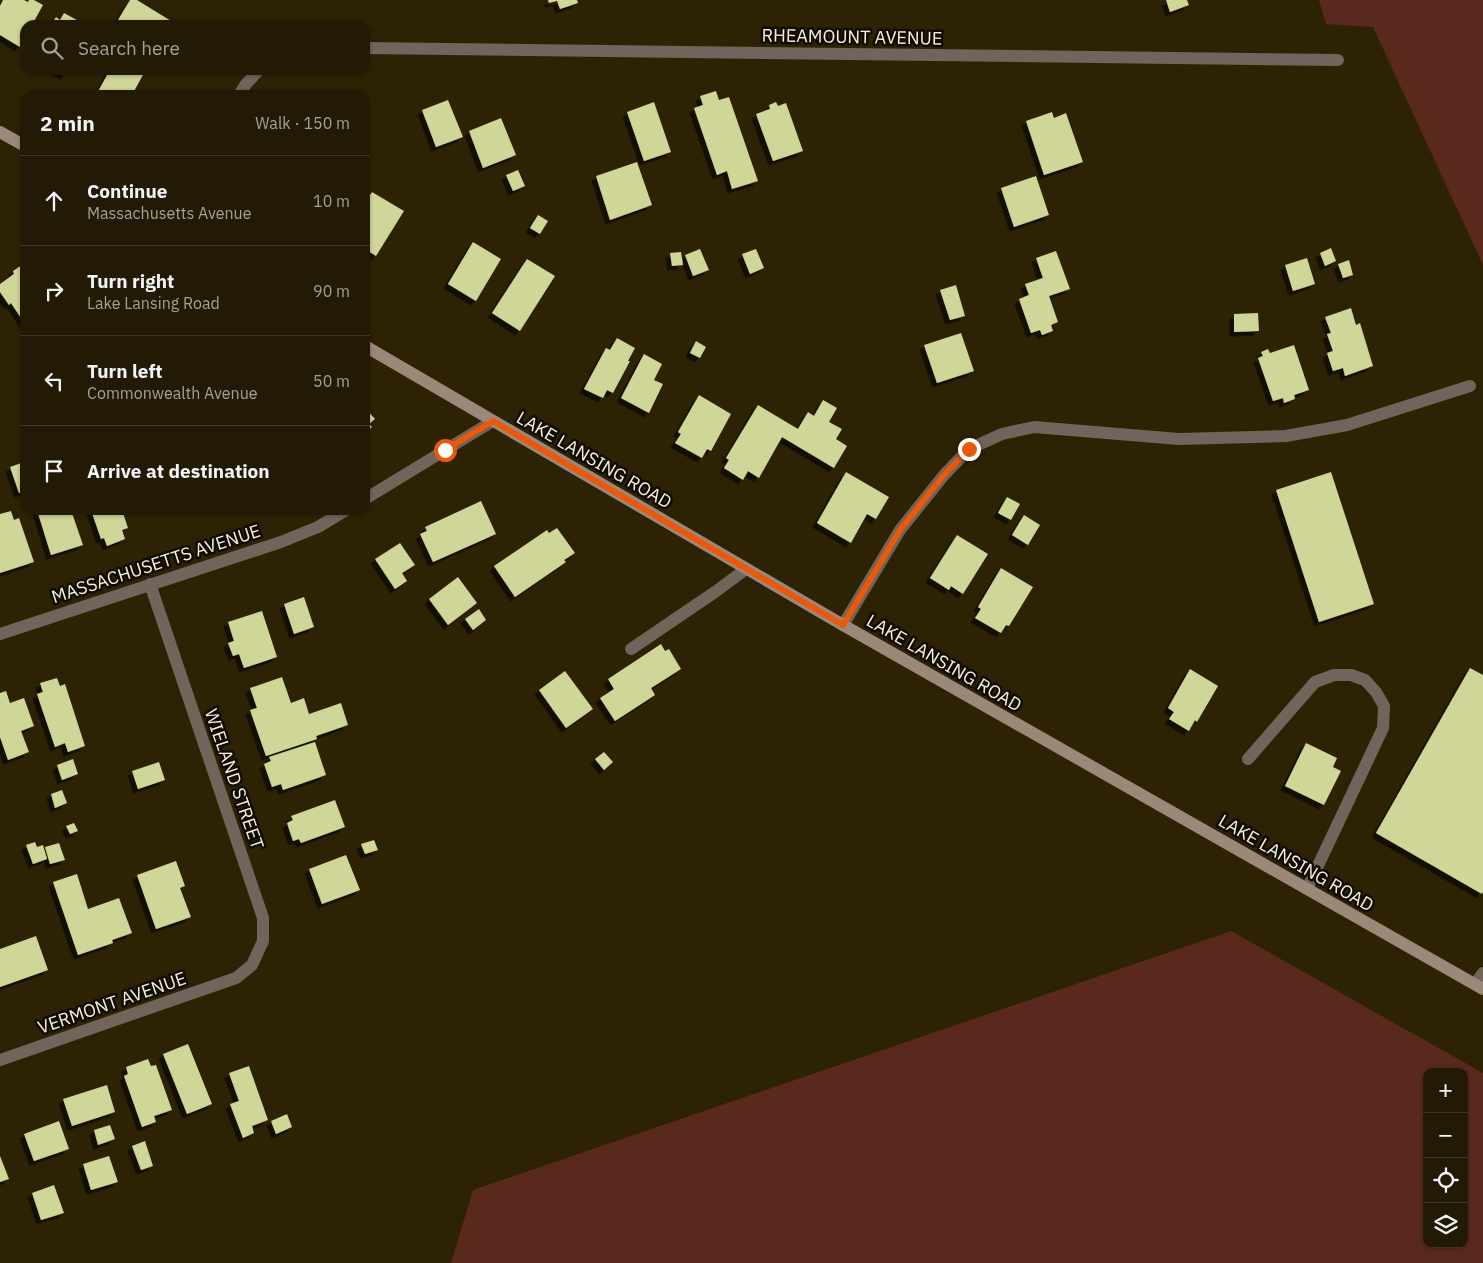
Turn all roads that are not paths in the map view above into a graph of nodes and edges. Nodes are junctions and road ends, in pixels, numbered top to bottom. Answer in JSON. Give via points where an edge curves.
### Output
{"nodes":[{"id":1,"x":370,"y":48,"type":"edge"},
{"id":2,"x":1338,"y":60,"type":"dead end"},
{"id":3,"x":254,"y":75,"type":"edge"},
{"id":4,"x":243,"y":90,"type":"edge"},
{"id":5,"x":0,"y":132,"type":"edge"},
{"id":6,"x":20,"y":143,"type":"edge"},
{"id":7,"x":370,"y":349,"type":"edge"},
{"id":8,"x":1470,"y":386,"type":"dead end"},
{"id":9,"x":493,"y":421,"type":"junction"},
{"id":10,"x":370,"y":496,"type":"edge"},
{"id":11,"x":338,"y":515,"type":"edge"},
{"id":12,"x":746,"y":569,"type":"junction"},
{"id":13,"x":150,"y":584,"type":"junction"},
{"id":14,"x":843,"y":625,"type":"junction"},
{"id":15,"x":0,"y":634,"type":"edge"},
{"id":16,"x":631,"y":649,"type":"dead end"},
{"id":17,"x":1248,"y":759,"type":"dead end"},
{"id":18,"x":1307,"y":889,"type":"junction"},
{"id":19,"x":1483,"y":973,"type":"edge"},
{"id":20,"x":236,"y":978,"type":"joint"},
{"id":21,"x":1479,"y":987,"type":"edge"},
{"id":22,"x":0,"y":1060,"type":"edge"}],
"edges":[{"from":1,"to":2,"type":"street","name":"RHEAMOUNT AVENUE"},
{"from":3,"to":4,"type":"street"},
{"from":5,"to":6,"type":"main road"},
{"from":7,"to":9,"type":"main road","name":"LAKE LANSING ROAD"},
{"from":8,"to":14,"type":"street","via":[[1347,425],[1286,436],[1179,439],[1034,428],[1002,434],[969,449],[944,475],[900,530]]},
{"from":9,"to":10,"type":"street"},
{"from":9,"to":12,"type":"main road","name":"LAKE LANSING ROAD"},
{"from":11,"to":13,"type":"street","name":"MASSACHUSETTS AVENUE","via":[[281,542]]},
{"from":12,"to":14,"type":"main road","name":"LAKE LANSING ROAD"},
{"from":12,"to":16,"type":"street"},
{"from":13,"to":15,"type":"street","name":"MASSACHUSETTS AVENUE"},
{"from":13,"to":20,"type":"street","name":"WIELAND STREET","via":[[263,918],[263,941],[252,965]]},
{"from":14,"to":18,"type":"main road","name":"LAKE LANSING ROAD"},
{"from":17,"to":18,"type":"street","via":[[1315,682],[1351,675],[1365,680],[1384,706],[1383,728]]},
{"from":18,"to":21,"type":"main road","name":"LAKE LANSING ROAD"},
{"from":19,"to":21,"type":"street"},
{"from":20,"to":22,"type":"street","name":"VERMONT AVENUE"}]}
